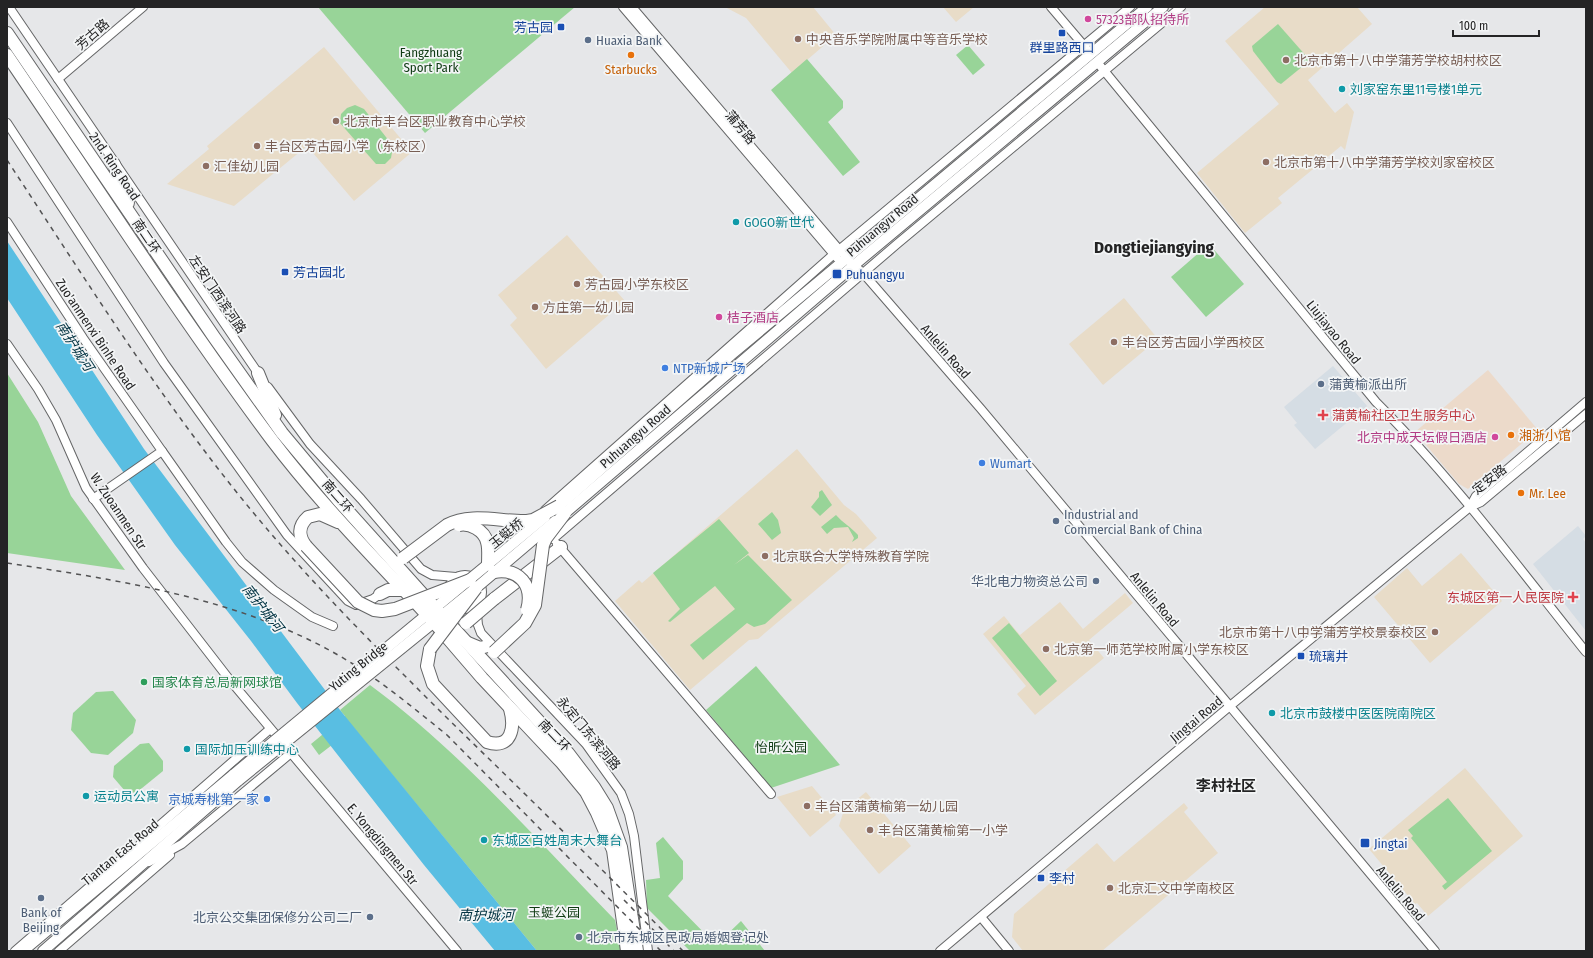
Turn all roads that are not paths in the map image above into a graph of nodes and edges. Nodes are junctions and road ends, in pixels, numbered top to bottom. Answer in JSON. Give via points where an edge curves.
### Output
{"nodes":[{"id":1,"x":9,"y":7,"type":"edge"},
{"id":2,"x":143,"y":7,"type":"edge"},
{"id":3,"x":623,"y":7,"type":"edge"},
{"id":4,"x":632,"y":7,"type":"edge"},
{"id":5,"x":1051,"y":7,"type":"edge"},
{"id":6,"x":1130,"y":7,"type":"edge"},
{"id":7,"x":1147,"y":7,"type":"edge"},
{"id":8,"x":1164,"y":7,"type":"edge"},
{"id":9,"x":1181,"y":7,"type":"edge"},
{"id":10,"x":7,"y":33,"type":"edge"},
{"id":11,"x":1084,"y":45,"type":"junction"},
{"id":12,"x":7,"y":55,"type":"edge"},
{"id":13,"x":1094,"y":58,"type":"junction"},
{"id":14,"x":1104,"y":72,"type":"junction"},
{"id":15,"x":58,"y":79,"type":"junction"},
{"id":16,"x":7,"y":123,"type":"edge"},
{"id":17,"x":114,"y":164,"type":"junction"},
{"id":18,"x":132,"y":217,"type":"junction"},
{"id":19,"x":7,"y":222,"type":"edge"},
{"id":20,"x":840,"y":256,"type":"junction"},
{"id":21,"x":853,"y":266,"type":"junction"},
{"id":22,"x":863,"y":273,"type":"junction"},
{"id":23,"x":7,"y":344,"type":"edge"},
{"id":24,"x":702,"y":370,"type":"junction"},
{"id":25,"x":258,"y":373,"type":"junction"},
{"id":26,"x":692,"y":388,"type":"junction"},
{"id":27,"x":1586,"y":402,"type":"edge"},
{"id":28,"x":1586,"y":414,"type":"edge"},
{"id":29,"x":282,"y":433,"type":"junction"},
{"id":30,"x":162,"y":451,"type":"junction"},
{"id":31,"x":93,"y":499,"type":"junction"},
{"id":32,"x":1470,"y":507,"type":"junction"},
{"id":33,"x":562,"y":510,"type":"junction"},
{"id":34,"x":347,"y":528,"type":"junction"},
{"id":35,"x":542,"y":528,"type":"junction"},
{"id":36,"x":557,"y":543,"type":"junction"},
{"id":37,"x":388,"y":557,"type":"junction"},
{"id":38,"x":406,"y":562,"type":"junction"},
{"id":39,"x":491,"y":568,"type":"junction"},
{"id":40,"x":385,"y":570,"type":"junction"},
{"id":41,"x":456,"y":577,"type":"junction"},
{"id":42,"x":476,"y":581,"type":"junction"},
{"id":43,"x":407,"y":585,"type":"junction"},
{"id":44,"x":380,"y":594,"type":"junction"},
{"id":45,"x":450,"y":602,"type":"junction"},
{"id":46,"x":476,"y":604,"type":"junction"},
{"id":47,"x":472,"y":624,"type":"junction"},
{"id":48,"x":333,"y":626,"type":"dead end"},
{"id":49,"x":453,"y":631,"type":"junction"},
{"id":50,"x":491,"y":649,"type":"junction"},
{"id":51,"x":1586,"y":652,"type":"edge"},
{"id":52,"x":499,"y":678,"type":"junction"},
{"id":53,"x":1230,"y":706,"type":"junction"},
{"id":54,"x":510,"y":708,"type":"junction"},
{"id":55,"x":270,"y":729,"type":"junction"},
{"id":56,"x":280,"y":741,"type":"junction"},
{"id":57,"x":252,"y":744,"type":"junction"},
{"id":58,"x":291,"y":753,"type":"junction"},
{"id":59,"x":273,"y":769,"type":"junction"},
{"id":60,"x":236,"y":777,"type":"junction"},
{"id":61,"x":771,"y":794,"type":"dead end"},
{"id":62,"x":144,"y":839,"type":"junction"},
{"id":63,"x":182,"y":844,"type":"junction"},
{"id":64,"x":123,"y":866,"type":"junction"},
{"id":65,"x":138,"y":869,"type":"junction"},
{"id":66,"x":981,"y":917,"type":"junction"},
{"id":67,"x":15,"y":951,"type":"edge"},
{"id":68,"x":23,"y":951,"type":"edge"},
{"id":69,"x":43,"y":951,"type":"edge"},
{"id":70,"x":59,"y":951,"type":"edge"},
{"id":71,"x":457,"y":951,"type":"edge"},
{"id":72,"x":627,"y":951,"type":"edge"},
{"id":73,"x":637,"y":951,"type":"edge"},
{"id":74,"x":648,"y":951,"type":"edge"},
{"id":75,"x":940,"y":951,"type":"edge"},
{"id":76,"x":1009,"y":951,"type":"edge"},
{"id":77,"x":1435,"y":951,"type":"edge"}],
"edges":[{"from":1,"to":15,"type":"street","name":"左安门西滨河路"},
{"from":2,"to":15,"type":"street","name":"芳古路"},
{"from":3,"to":20,"type":"street","name":"蒲芳路"},
{"from":4,"to":20,"type":"street","name":"蒲芳路"},
{"from":5,"to":11,"type":"street","name":"Liujiayao Road"},
{"from":6,"to":11,"type":"street"},
{"from":7,"to":13,"type":"main road","name":"Puhuangyu Road"},
{"from":8,"to":13,"type":"main road","name":"Puhuangyu Road"},
{"from":9,"to":14,"type":"street"},
{"from":10,"to":18,"type":"highway","name":"2nd. Ring Road"},
{"from":11,"to":13,"type":"street","name":"Liujiayao Road"},
{"from":11,"to":20,"type":"street"},
{"from":12,"to":34,"type":"highway","name":"南二环","via":[[272,441]]},
{"from":13,"to":14,"type":"street","name":"Liujiayao Road"},
{"from":13,"to":20,"type":"main road","name":"Puhuangyu Road"},
{"from":13,"to":21,"type":"main road","name":"Puhuangyu Road"},
{"from":14,"to":22,"type":"street"},
{"from":14,"to":32,"type":"street","name":"Liujiayao Road","via":[[1376,402],[1408,434]]},
{"from":15,"to":17,"type":"street","name":"左安门西滨河路"},
{"from":16,"to":44,"type":"street","via":[[164,363],[287,535],[348,601],[356,605]]},
{"from":17,"to":18,"type":"highway"},
{"from":17,"to":25,"type":"street","name":"左安门西滨河路"},
{"from":18,"to":29,"type":"highway","name":"2nd. Ring Road"},
{"from":19,"to":30,"type":"street","name":"Zuo'anmenxi Binhe Road","via":[[83,338]]},
{"from":20,"to":21,"type":"street","name":"Anlelin Road"},
{"from":20,"to":24,"type":"street"},
{"from":20,"to":26,"type":"main road","name":"Puhuangyu Road"},
{"from":21,"to":22,"type":"street","name":"Anlelin Road"},
{"from":21,"to":33,"type":"main road","name":"Puhuangyu Road"},
{"from":22,"to":36,"type":"street"},
{"from":22,"to":53,"type":"street","name":"Anlelin Road","via":[[981,409]]},
{"from":23,"to":31,"type":"street","name":"W. Zuoanmen Str","via":[[56,420]]},
{"from":24,"to":26,"type":"main road"},
{"from":24,"to":35,"type":"street","via":[[534,519]]},
{"from":25,"to":29,"type":"highway"},
{"from":25,"to":41,"type":"street","name":"左安门西滨河路","via":[[310,444],[421,569],[432,575]]},
{"from":26,"to":33,"type":"main road","name":"Puhuangyu Road"},
{"from":27,"to":32,"type":"street","name":"定安路","via":[[1476,496]]},
{"from":28,"to":32,"type":"street","name":"定安路","via":[[1481,502]]},
{"from":29,"to":37,"type":"highway","name":"南二环"},
{"from":30,"to":31,"type":"street"},
{"from":30,"to":48,"type":"street","name":"Zuo'anmenxi Binhe Road","via":[[242,562],[312,616]]},
{"from":31,"to":55,"type":"street","name":"W. Zuoanmen Str","via":[[157,586]]},
{"from":32,"to":51,"type":"street","name":"Liujiayao Road"},
{"from":32,"to":53,"type":"street","name":"Jingtai Road"},
{"from":33,"to":38,"type":"highway","bridge":true,"via":[[527,521],[468,518],[455,521],[438,531]]},
{"from":33,"to":39,"type":"main road","name":"玉蜓桥","bridge":true},
{"from":33,"to":50,"type":"highway","bridge":true,"via":[[543,545],[536,606],[525,623]]},
{"from":34,"to":40,"type":"highway","name":"南二环"},
{"from":34,"to":42,"type":"highway","bridge":true,"via":[[327,516],[312,515],[304,520],[300,528],[300,537],[358,602],[374,610],[395,609]]},
{"from":35,"to":36,"type":"street"},
{"from":35,"to":42,"type":"street"},
{"from":36,"to":47,"type":"highway","bridge":true,"via":[[494,599]]},
{"from":36,"to":61,"type":"street"},
{"from":37,"to":38,"type":"highway"},
{"from":37,"to":43,"type":"highway","name":"南二环"},
{"from":38,"to":39,"type":"highway","bridge":true,"via":[[411,563],[444,533],[461,525],[476,528],[484,536]]},
{"from":38,"to":43,"type":"highway"},
{"from":39,"to":42,"type":"main road","name":"玉蜓桥","bridge":true},
{"from":39,"to":50,"type":"highway","bridge":true,"via":[[518,576],[526,586],[530,601],[521,618]]},
{"from":40,"to":43,"type":"highway","name":"南二环"},
{"from":40,"to":44,"type":"highway","via":[[384,585]]},
{"from":41,"to":42,"type":"street","via":[[467,575]]},
{"from":41,"to":45,"type":"street","via":[[450,584]]},
{"from":42,"to":46,"type":"street","via":[[482,595]]},
{"from":42,"to":54,"type":"highway","bridge":true,"via":[[430,649],[427,666],[433,684],[488,742],[499,744],[512,732]]},
{"from":42,"to":60,"type":"main road","name":"Yuting Bridge","bridge":true},
{"from":43,"to":44,"type":"highway"},
{"from":43,"to":49,"type":"highway","name":"南二环","bridge":true},
{"from":45,"to":46,"type":"street","via":[[464,609]]},
{"from":45,"to":56,"type":"street"},
{"from":46,"to":47,"type":"street"},
{"from":47,"to":49,"type":"highway"},
{"from":47,"to":74,"type":"street","name":"永定门东滨河路","via":[[586,744],[621,793],[633,830]]},
{"from":49,"to":50,"type":"highway","via":[[474,647]]},
{"from":49,"to":52,"type":"highway","name":"南二环"},
{"from":49,"to":54,"type":"highway","name":"南二环"},
{"from":50,"to":52,"type":"highway"},
{"from":52,"to":73,"type":"highway","name":"南二环","via":[[568,753],[594,786],[607,808],[621,847]]},
{"from":53,"to":66,"type":"street","name":"Jingtai Road"},
{"from":53,"to":77,"type":"street","name":"Anlelin Road"},
{"from":54,"to":72,"type":"highway","name":"南二环","via":[[562,763],[586,792],[597,813],[613,850]]},
{"from":55,"to":56,"type":"street","name":"E. Yongdingmen Str"},
{"from":55,"to":57,"type":"street"},
{"from":56,"to":58,"type":"street","name":"E. Yongdingmen Str"},
{"from":57,"to":59,"type":"street"},
{"from":57,"to":62,"type":"street"},
{"from":58,"to":59,"type":"street"},
{"from":58,"to":71,"type":"street","name":"E. Yongdingmen Str"},
{"from":59,"to":63,"type":"street"},
{"from":60,"to":64,"type":"main road","name":"Tiantan East Road"},
{"from":60,"to":65,"type":"main road","name":"Tiantan East Road"},
{"from":62,"to":64,"type":"street"},
{"from":62,"to":67,"type":"street"},
{"from":63,"to":65,"type":"street"},
{"from":63,"to":70,"type":"street"},
{"from":64,"to":68,"type":"main road","name":"Tiantan East Road"},
{"from":65,"to":69,"type":"main road","name":"Tiantan East Road"},
{"from":66,"to":75,"type":"street","name":"Jingtai Road"},
{"from":66,"to":76,"type":"street"}]}
